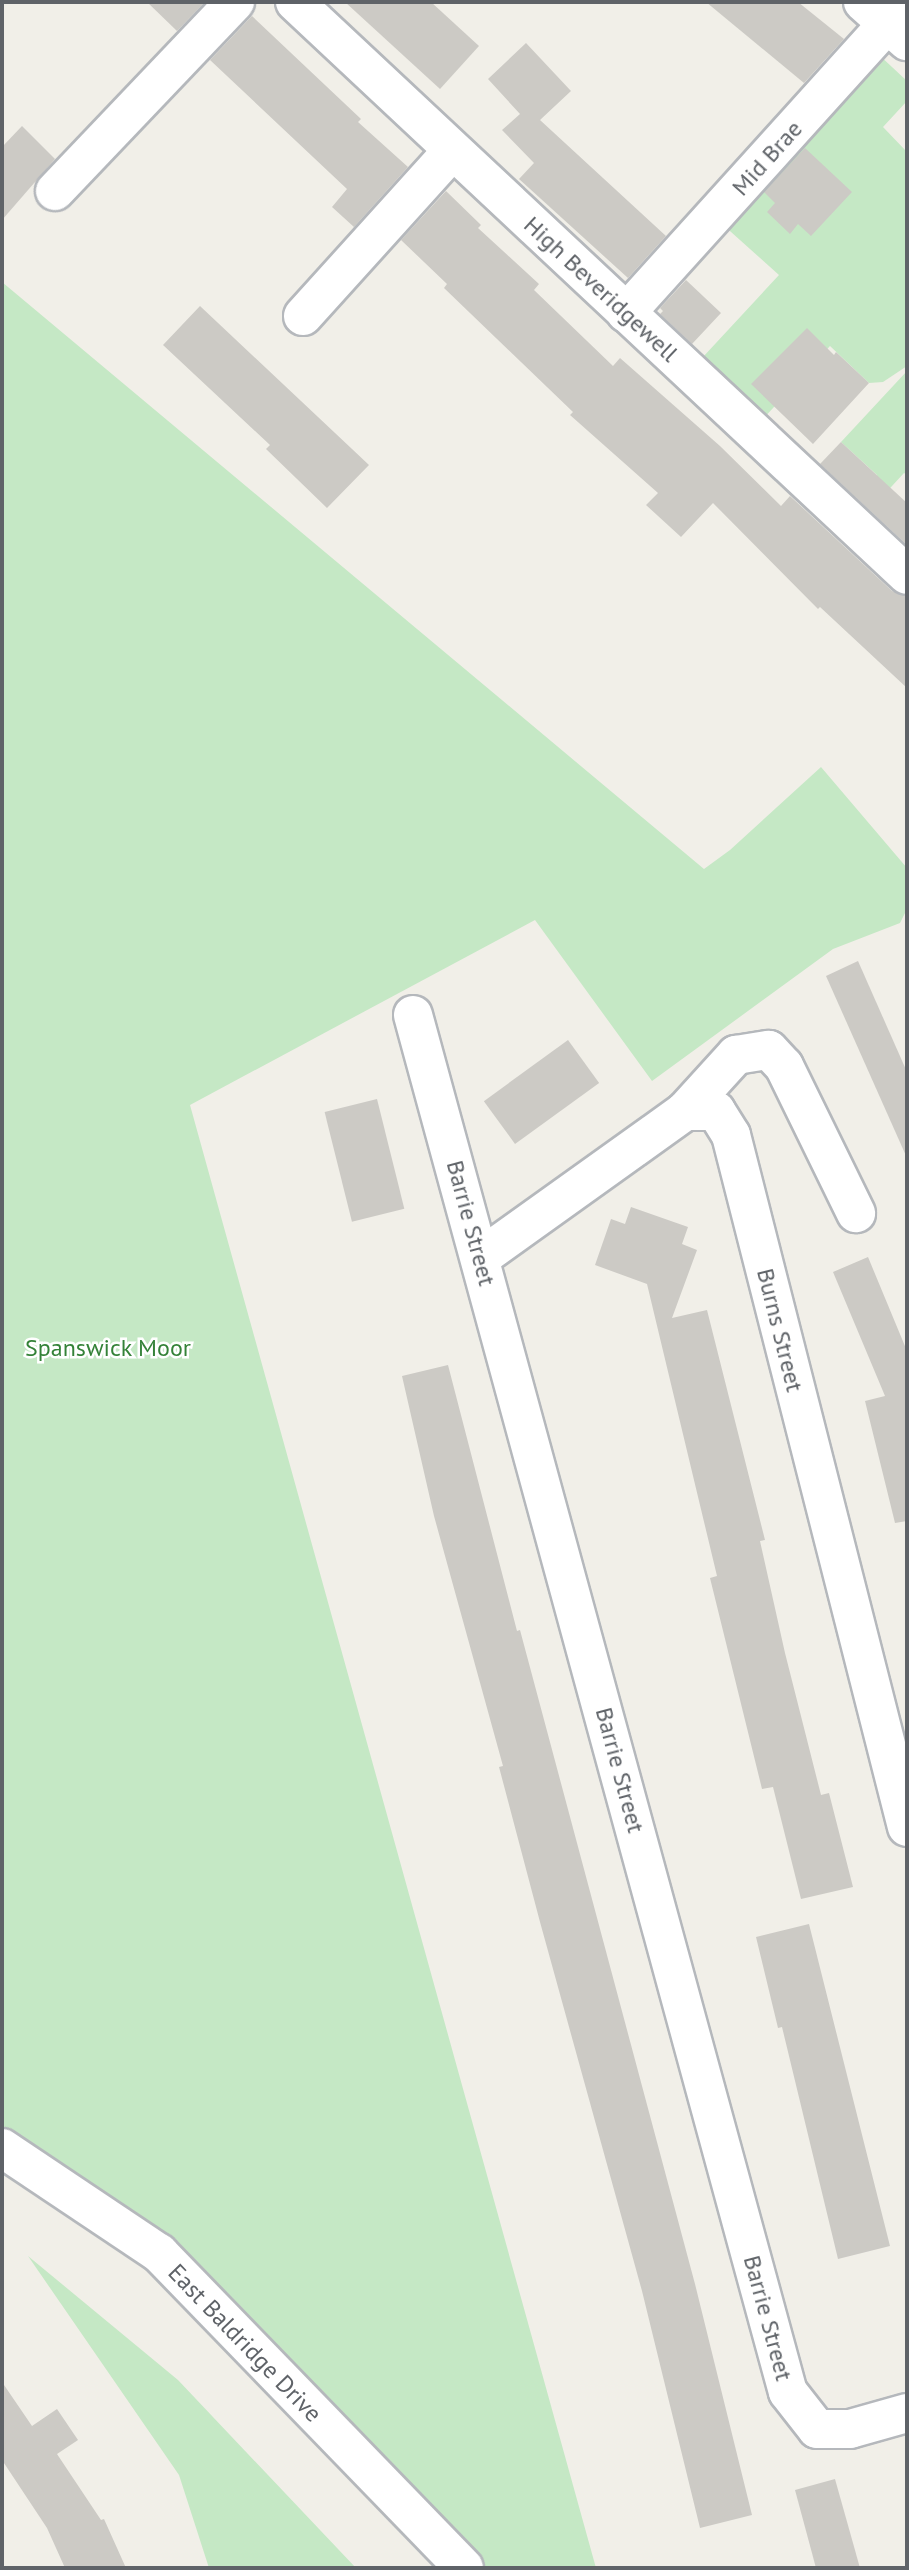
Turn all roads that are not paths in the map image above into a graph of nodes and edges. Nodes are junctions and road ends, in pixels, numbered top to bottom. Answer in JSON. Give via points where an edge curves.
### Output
{"nodes":[{"id":1,"x":235,"y":2,"type":"edge"},
{"id":2,"x":295,"y":2,"type":"edge"},
{"id":3,"x":892,"y":17,"type":"edge"},
{"id":4,"x":452,"y":151,"type":"junction"},
{"id":5,"x":55,"y":191,"type":"dead end"},
{"id":6,"x":626,"y":313,"type":"junction"},
{"id":7,"x":303,"y":316,"type":"dead end"},
{"id":8,"x":907,"y":575,"type":"edge"},
{"id":9,"x":413,"y":1015,"type":"dead end"},
{"id":10,"x":685,"y":1111,"type":"junction"},
{"id":11,"x":856,"y":1213,"type":"dead end"},
{"id":12,"x":480,"y":1258,"type":"junction"},
{"id":13,"x":907,"y":1827,"type":"edge"},
{"id":14,"x":2,"y":2148,"type":"edge"},
{"id":15,"x":907,"y":2413,"type":"edge"},
{"id":16,"x":464,"y":2568,"type":"edge"}],
"edges":[{"from":1,"to":5,"type":"street"},
{"from":2,"to":4,"type":"street","name":"High Beveridgewell"},
{"from":3,"to":6,"type":"street","name":"Mid Brae"},
{"from":4,"to":6,"type":"street","name":"High Beveridgewell"},
{"from":4,"to":7,"type":"street"},
{"from":6,"to":8,"type":"street","name":"High Beveridgewell"},
{"from":9,"to":12,"type":"street","name":"Barrie Street"},
{"from":10,"to":11,"type":"street","via":[[736,1055],[769,1050],[784,1066]]},
{"from":10,"to":12,"type":"street"},
{"from":10,"to":13,"type":"street","name":"Burns Street","via":[[716,1111],[731,1135]]},
{"from":12,"to":15,"type":"street","name":"Barrie Street","via":[[788,2392],[817,2428],[850,2429]]},
{"from":14,"to":16,"type":"street","name":"East Baldridge Drive","via":[[159,2253]]}]}
